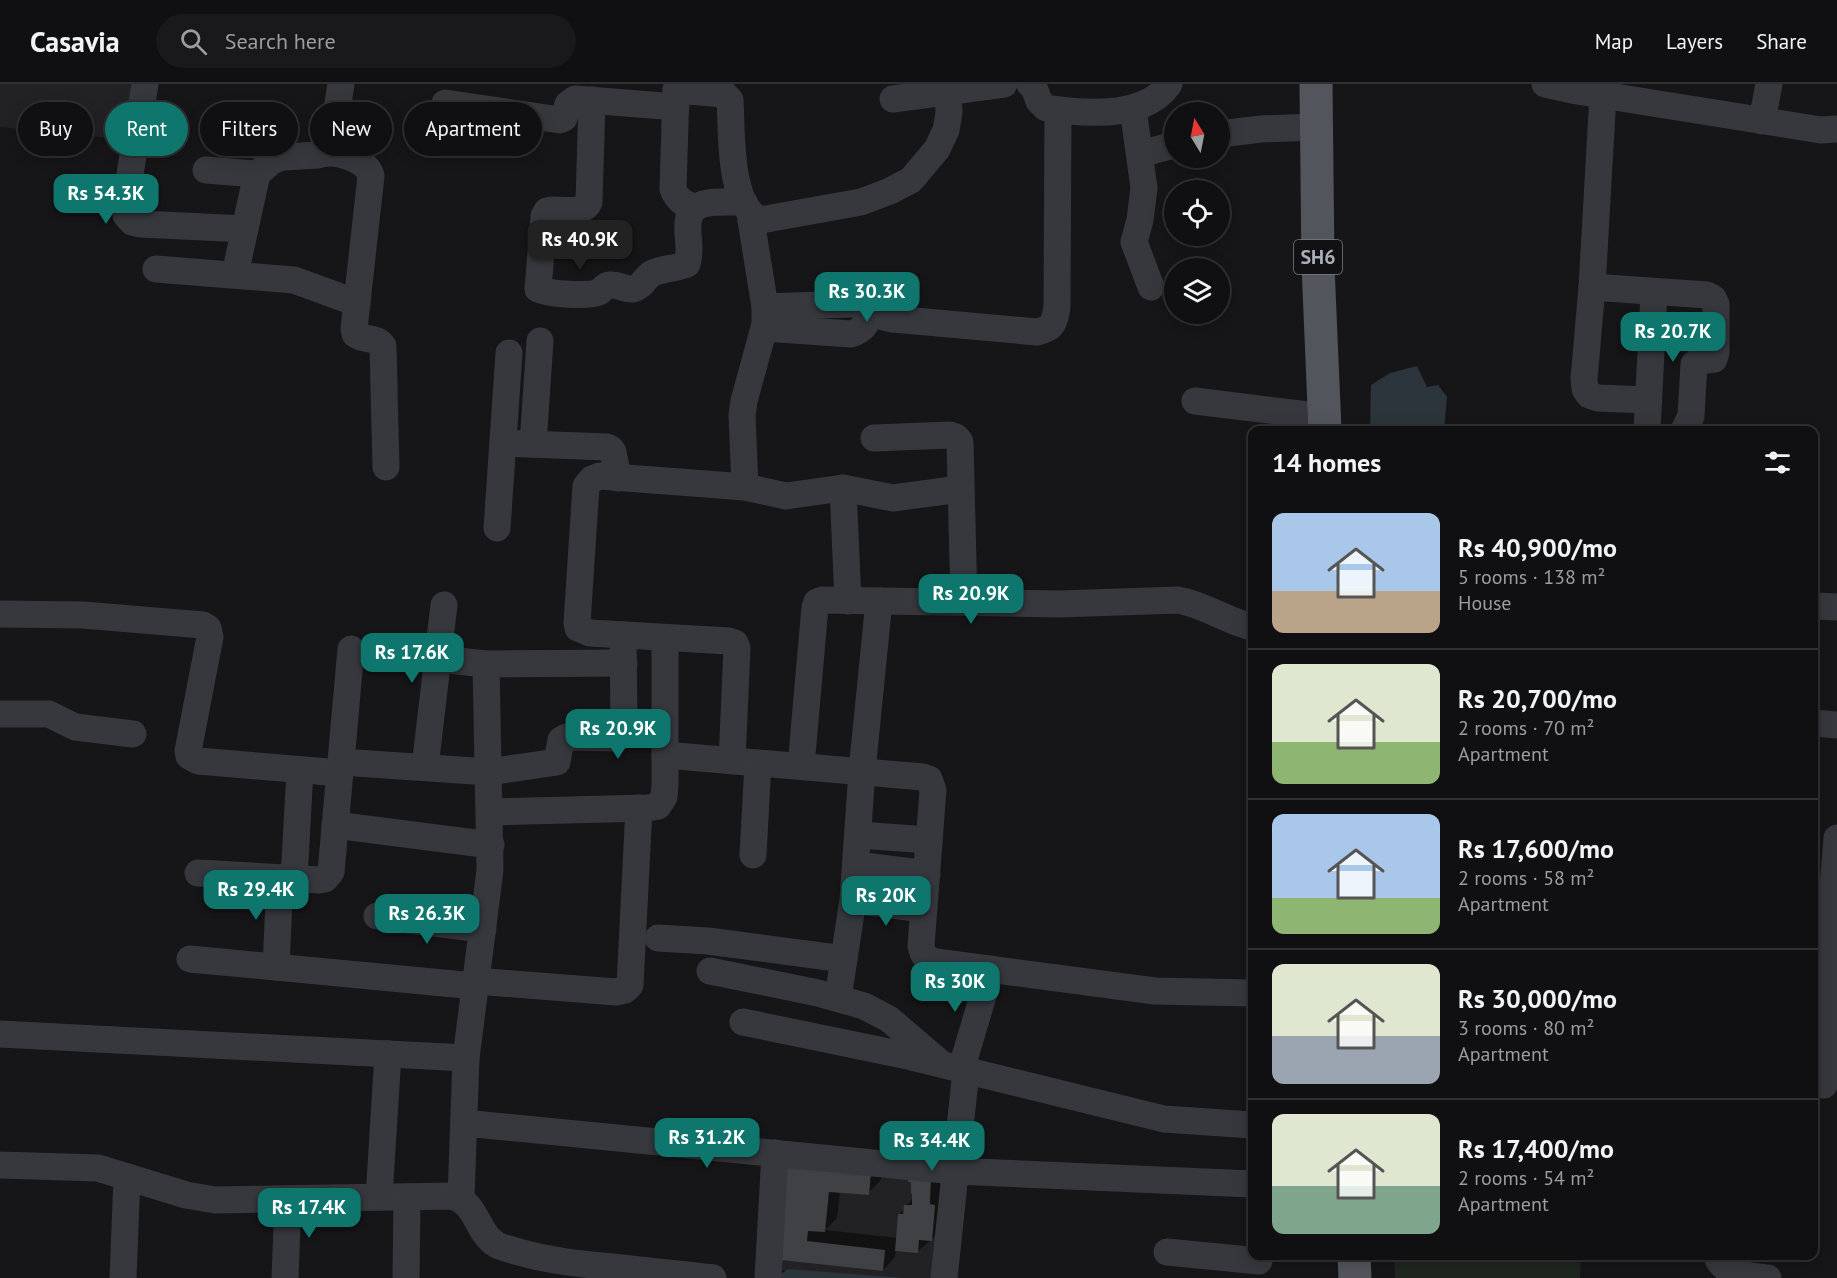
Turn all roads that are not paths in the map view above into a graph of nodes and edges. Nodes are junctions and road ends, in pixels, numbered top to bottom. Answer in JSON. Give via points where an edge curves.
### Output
{"nodes":[{"id":1,"x":145,"y":84,"type":"edge"},
{"id":2,"x":341,"y":84,"type":"edge"},
{"id":3,"x":1004,"y":84,"type":"edge"},
{"id":4,"x":1030,"y":84,"type":"edge"},
{"id":5,"x":1170,"y":84,"type":"edge"},
{"id":6,"x":1316,"y":84,"type":"edge"},
{"id":7,"x":1545,"y":84,"type":"edge"},
{"id":8,"x":1769,"y":84,"type":"edge"},
{"id":9,"x":948,"y":92,"type":"junction"},
{"id":10,"x":676,"y":93,"type":"edge"},
{"id":11,"x":1604,"y":96,"type":"junction"},
{"id":12,"x":894,"y":99,"type":"dead end"},
{"id":13,"x":592,"y":100,"type":"junction"},
{"id":14,"x":338,"y":102,"type":"edge"},
{"id":15,"x":1133,"y":109,"type":"junction"},
{"id":16,"x":1058,"y":110,"type":"junction"},
{"id":17,"x":542,"y":117,"type":"edge"},
{"id":18,"x":1762,"y":121,"type":"junction"},
{"id":19,"x":1316,"y":127,"type":"junction"},
{"id":20,"x":1837,"y":129,"type":"edge"},
{"id":21,"x":1230,"y":133,"type":"edge"},
{"id":22,"x":1164,"y":148,"type":"edge"},
{"id":23,"x":1140,"y":154,"type":"junction"},
{"id":24,"x":310,"y":155,"type":"edge"},
{"id":25,"x":344,"y":156,"type":"edge"},
{"id":26,"x":206,"y":170,"type":"dead end"},
{"id":27,"x":257,"y":174,"type":"junction"},
{"id":28,"x":693,"y":207,"type":"junction"},
{"id":29,"x":747,"y":208,"type":"junction"},
{"id":30,"x":245,"y":229,"type":"junction"},
{"id":31,"x":156,"y":269,"type":"dead end"},
{"id":32,"x":234,"y":274,"type":"junction"},
{"id":33,"x":1592,"y":286,"type":"junction"},
{"id":34,"x":1151,"y":287,"type":"dead end"},
{"id":35,"x":1654,"y":292,"type":"junction"},
{"id":36,"x":357,"y":303,"type":"junction"},
{"id":37,"x":859,"y":309,"type":"junction"},
{"id":38,"x":765,"y":317,"type":"junction"},
{"id":39,"x":540,"y":341,"type":"dead end"},
{"id":40,"x":509,"y":353,"type":"dead end"},
{"id":41,"x":1648,"y":400,"type":"junction"},
{"id":42,"x":1195,"y":401,"type":"dead end"},
{"id":43,"x":1325,"y":424,"type":"edge"},
{"id":44,"x":1653,"y":426,"type":"edge"},
{"id":45,"x":1686,"y":426,"type":"edge"},
{"id":46,"x":874,"y":438,"type":"dead end"},
{"id":47,"x":503,"y":443,"type":"junction"},
{"id":48,"x":533,"y":444,"type":"junction"},
{"id":49,"x":386,"y":467,"type":"dead end"},
{"id":50,"x":618,"y":478,"type":"junction"},
{"id":51,"x":745,"y":488,"type":"junction"},
{"id":52,"x":843,"y":488,"type":"junction"},
{"id":53,"x":960,"y":489,"type":"junction"},
{"id":54,"x":497,"y":528,"type":"dead end"},
{"id":55,"x":848,"y":601,"type":"junction"},
{"id":56,"x":879,"y":601,"type":"junction"},
{"id":57,"x":964,"y":602,"type":"junction"},
{"id":58,"x":444,"y":605,"type":"dead end"},
{"id":59,"x":1818,"y":606,"type":"edge"},
{"id":60,"x":1837,"y":607,"type":"edge"},
{"id":61,"x":0,"y":614,"type":"edge"},
{"id":62,"x":1248,"y":626,"type":"edge"},
{"id":63,"x":623,"y":635,"type":"junction"},
{"id":64,"x":665,"y":638,"type":"junction"},
{"id":65,"x":351,"y":649,"type":"dead end"},
{"id":66,"x":438,"y":659,"type":"junction"},
{"id":67,"x":624,"y":663,"type":"junction"},
{"id":68,"x":486,"y":664,"type":"junction"},
{"id":69,"x":0,"y":714,"type":"edge"},
{"id":70,"x":1818,"y":723,"type":"edge"},
{"id":71,"x":1837,"y":725,"type":"edge"},
{"id":72,"x":133,"y":734,"type":"dead end"},
{"id":73,"x":665,"y":754,"type":"junction"},
{"id":74,"x":745,"y":762,"type":"junction"},
{"id":75,"x":801,"y":766,"type":"junction"},
{"id":76,"x":340,"y":767,"type":"junction"},
{"id":77,"x":425,"y":767,"type":"junction"},
{"id":78,"x":300,"y":770,"type":"junction"},
{"id":79,"x":862,"y":771,"type":"junction"},
{"id":80,"x":489,"y":772,"type":"junction"},
{"id":81,"x":639,"y":808,"type":"junction"},
{"id":82,"x":490,"y":812,"type":"junction"},
{"id":83,"x":335,"y":825,"type":"junction"},
{"id":84,"x":858,"y":835,"type":"junction"},
{"id":85,"x":1837,"y":838,"type":"edge"},
{"id":86,"x":929,"y":840,"type":"junction"},
{"id":87,"x":491,"y":845,"type":"junction"},
{"id":88,"x":753,"y":855,"type":"dead end"},
{"id":89,"x":856,"y":865,"type":"junction"},
{"id":90,"x":198,"y":873,"type":"dead end"},
{"id":91,"x":927,"y":874,"type":"junction"},
{"id":92,"x":287,"y":878,"type":"junction"},
{"id":93,"x":853,"y":900,"type":"junction"},
{"id":94,"x":924,"y":909,"type":"junction"},
{"id":95,"x":377,"y":916,"type":"dead end"},
{"id":96,"x":483,"y":929,"type":"junction"},
{"id":97,"x":658,"y":938,"type":"dead end"},
{"id":98,"x":844,"y":958,"type":"junction"},
{"id":99,"x":190,"y":959,"type":"dead end"},
{"id":100,"x":276,"y":967,"type":"junction"},
{"id":101,"x":991,"y":969,"type":"junction"},
{"id":102,"x":710,"y":971,"type":"dead end"},
{"id":103,"x":475,"y":983,"type":"junction"},
{"id":104,"x":1248,"y":993,"type":"edge"},
{"id":105,"x":838,"y":998,"type":"junction"},
{"id":106,"x":743,"y":1022,"type":"dead end"},
{"id":107,"x":0,"y":1034,"type":"edge"},
{"id":108,"x":388,"y":1054,"type":"junction"},
{"id":109,"x":466,"y":1058,"type":"junction"},
{"id":110,"x":956,"y":1068,"type":"junction"},
{"id":111,"x":1825,"y":1085,"type":"edge"},
{"id":112,"x":464,"y":1123,"type":"junction"},
{"id":113,"x":1248,"y":1125,"type":"edge"},
{"id":114,"x":775,"y":1153,"type":"junction"},
{"id":115,"x":0,"y":1165,"type":"edge"},
{"id":116,"x":955,"y":1171,"type":"junction"},
{"id":117,"x":127,"y":1177,"type":"junction"},
{"id":118,"x":1248,"y":1184,"type":"edge"},
{"id":119,"x":378,"y":1197,"type":"junction"},
{"id":120,"x":407,"y":1197,"type":"junction"},
{"id":121,"x":461,"y":1198,"type":"junction"},
{"id":122,"x":288,"y":1199,"type":"junction"},
{"id":123,"x":1167,"y":1252,"type":"dead end"},
{"id":124,"x":1354,"y":1260,"type":"edge"},
{"id":125,"x":1718,"y":1260,"type":"edge"},
{"id":126,"x":1259,"y":1265,"type":"edge"},
{"id":127,"x":535,"y":1267,"type":"edge"},
{"id":128,"x":596,"y":1271,"type":"edge"},
{"id":129,"x":123,"y":1278,"type":"edge"},
{"id":130,"x":285,"y":1278,"type":"edge"},
{"id":131,"x":406,"y":1278,"type":"edge"},
{"id":132,"x":713,"y":1278,"type":"edge"},
{"id":133,"x":768,"y":1278,"type":"edge"},
{"id":134,"x":944,"y":1278,"type":"edge"},
{"id":135,"x":1355,"y":1278,"type":"edge"},
{"id":136,"x":1768,"y":1278,"type":"edge"}],
"edges":[{"from":1,"to":30,"type":"street","via":[[126,216],[141,224]]},
{"from":2,"to":14,"type":"street"},
{"from":3,"to":9,"type":"street"},
{"from":4,"to":16,"type":"street","via":[[1046,108]]},
{"from":5,"to":15,"type":"street"},
{"from":6,"to":19,"type":"main road","number":"SH6"},
{"from":7,"to":11,"type":"street"},
{"from":8,"to":18,"type":"street"},
{"from":9,"to":12,"type":"street"},
{"from":9,"to":29,"type":"street","via":[[946,130],[911,180],[861,202],[767,220],[760,220]]},
{"from":10,"to":13,"type":"street"},
{"from":10,"to":28,"type":"street","via":[[674,189],[683,204]]},
{"from":10,"to":29,"type":"street","via":[[724,94],[730,100],[736,181]]},
{"from":11,"to":18,"type":"street"},
{"from":11,"to":33,"type":"street"},
{"from":13,"to":17,"type":"street","via":[[570,101],[560,120]]},
{"from":13,"to":28,"type":"street","via":[[588,206],[583,210],[547,211],[538,289],[545,293],[591,294],[610,285],[634,289],[655,273],[687,264],[688,215]]},
{"from":15,"to":16,"type":"street"},
{"from":15,"to":23,"type":"street"},
{"from":16,"to":37,"type":"street","via":[[1058,307],[1048,330],[894,319]]},
{"from":18,"to":20,"type":"street"},
{"from":19,"to":21,"type":"street"},
{"from":19,"to":43,"type":"main road","number":"SH6"},
{"from":22,"to":23,"type":"street"},
{"from":23,"to":34,"type":"street","via":[[1144,188],[1134,242]]},
{"from":24,"to":27,"type":"street","via":[[273,160]]},
{"from":25,"to":36,"type":"street","via":[[364,165],[371,176]]},
{"from":26,"to":27,"type":"street"},
{"from":27,"to":30,"type":"street"},
{"from":28,"to":29,"type":"street","via":[[702,204]]},
{"from":29,"to":38,"type":"street"},
{"from":30,"to":32,"type":"street"},
{"from":31,"to":32,"type":"street"},
{"from":32,"to":36,"type":"street","via":[[294,279]]},
{"from":33,"to":35,"type":"street"},
{"from":33,"to":41,"type":"street","via":[[1585,388],[1589,395],[1598,398]]},
{"from":35,"to":41,"type":"street"},
{"from":35,"to":45,"type":"street","via":[[1707,296],[1716,304],[1714,359],[1694,364],[1691,416]]},
{"from":36,"to":49,"type":"street","via":[[355,334],[383,346]]},
{"from":37,"to":38,"type":"street"},
{"from":37,"to":38,"type":"street","via":[[866,326],[851,334]]},
{"from":38,"to":51,"type":"street","via":[[742,416]]},
{"from":39,"to":48,"type":"street"},
{"from":40,"to":47,"type":"street"},
{"from":41,"to":44,"type":"street"},
{"from":42,"to":43,"type":"street"},
{"from":46,"to":53,"type":"street","via":[[956,437],[961,448]]},
{"from":47,"to":48,"type":"street"},
{"from":47,"to":54,"type":"street"},
{"from":48,"to":50,"type":"street","via":[[611,449]]},
{"from":50,"to":51,"type":"street"},
{"from":50,"to":63,"type":"street","via":[[600,476],[586,486],[577,623],[583,632]]},
{"from":51,"to":52,"type":"street","via":[[795,496]]},
{"from":52,"to":53,"type":"street","via":[[893,498]]},
{"from":52,"to":55,"type":"street"},
{"from":53,"to":57,"type":"street"},
{"from":55,"to":56,"type":"street"},
{"from":55,"to":75,"type":"street","via":[[822,600],[815,607]]},
{"from":56,"to":57,"type":"street"},
{"from":56,"to":79,"type":"street"},
{"from":57,"to":62,"type":"street","via":[[1179,600]]},
{"from":58,"to":66,"type":"street"},
{"from":59,"to":60,"type":"street"},
{"from":61,"to":78,"type":"street","via":[[82,615],[203,625],[210,637],[189,756],[198,761]]},
{"from":63,"to":64,"type":"street"},
{"from":63,"to":67,"type":"street"},
{"from":64,"to":73,"type":"street"},
{"from":64,"to":74,"type":"street","via":[[735,643]]},
{"from":65,"to":76,"type":"street"},
{"from":66,"to":68,"type":"street"},
{"from":66,"to":77,"type":"street"},
{"from":67,"to":68,"type":"street"},
{"from":67,"to":80,"type":"street","via":[[622,736],[566,737],[561,740],[557,762]]},
{"from":68,"to":80,"type":"street"},
{"from":69,"to":72,"type":"street","via":[[49,714],[75,727]]},
{"from":70,"to":71,"type":"street"},
{"from":73,"to":74,"type":"street"},
{"from":73,"to":81,"type":"street","via":[[664,797],[658,806]]},
{"from":74,"to":75,"type":"street"},
{"from":74,"to":88,"type":"street"},
{"from":75,"to":79,"type":"street"},
{"from":76,"to":77,"type":"street"},
{"from":76,"to":78,"type":"street"},
{"from":76,"to":83,"type":"street"},
{"from":77,"to":80,"type":"street"},
{"from":78,"to":92,"type":"street"},
{"from":79,"to":84,"type":"street"},
{"from":79,"to":86,"type":"street","via":[[929,779],[933,790]]},
{"from":80,"to":82,"type":"street"},
{"from":81,"to":82,"type":"street"},
{"from":81,"to":103,"type":"street","via":[[630,985],[616,992]]},
{"from":82,"to":87,"type":"street"},
{"from":83,"to":87,"type":"street"},
{"from":83,"to":92,"type":"street","via":[[329,876],[319,880]]},
{"from":84,"to":86,"type":"street"},
{"from":84,"to":89,"type":"street"},
{"from":85,"to":111,"type":"street"},
{"from":86,"to":91,"type":"street"},
{"from":87,"to":96,"type":"street"},
{"from":89,"to":91,"type":"street"},
{"from":89,"to":93,"type":"street"},
{"from":90,"to":92,"type":"street"},
{"from":91,"to":94,"type":"street"},
{"from":92,"to":100,"type":"street"},
{"from":93,"to":94,"type":"street"},
{"from":93,"to":98,"type":"street"},
{"from":94,"to":101,"type":"street","via":[[921,946],[927,960]]},
{"from":95,"to":96,"type":"street"},
{"from":96,"to":103,"type":"street"},
{"from":97,"to":98,"type":"street"},
{"from":98,"to":105,"type":"street"},
{"from":99,"to":100,"type":"street"},
{"from":100,"to":103,"type":"street"},
{"from":101,"to":104,"type":"street","via":[[1155,991]]},
{"from":101,"to":110,"type":"street"},
{"from":102,"to":105,"type":"street"},
{"from":103,"to":109,"type":"street"},
{"from":105,"to":110,"type":"street","via":[[889,1019]]},
{"from":106,"to":110,"type":"street"},
{"from":107,"to":108,"type":"street"},
{"from":108,"to":109,"type":"street"},
{"from":108,"to":119,"type":"street"},
{"from":109,"to":112,"type":"street"},
{"from":110,"to":113,"type":"street","via":[[1164,1119]]},
{"from":110,"to":116,"type":"street"},
{"from":112,"to":114,"type":"street"},
{"from":112,"to":121,"type":"street"},
{"from":114,"to":116,"type":"street"},
{"from":114,"to":133,"type":"street"},
{"from":115,"to":117,"type":"street","via":[[86,1166]]},
{"from":116,"to":118,"type":"street"},
{"from":116,"to":134,"type":"street"},
{"from":117,"to":122,"type":"street","via":[[215,1200]]},
{"from":117,"to":129,"type":"street"},
{"from":119,"to":120,"type":"street"},
{"from":119,"to":122,"type":"street"},
{"from":120,"to":121,"type":"street"},
{"from":120,"to":131,"type":"street"},
{"from":121,"to":127,"type":"street","via":[[497,1245]]},
{"from":122,"to":130,"type":"street"},
{"from":123,"to":126,"type":"street"},
{"from":124,"to":135,"type":"main road"},
{"from":125,"to":136,"type":"street","via":[[1740,1274]]},
{"from":127,"to":128,"type":"street"},
{"from":128,"to":132,"type":"street"}]}
